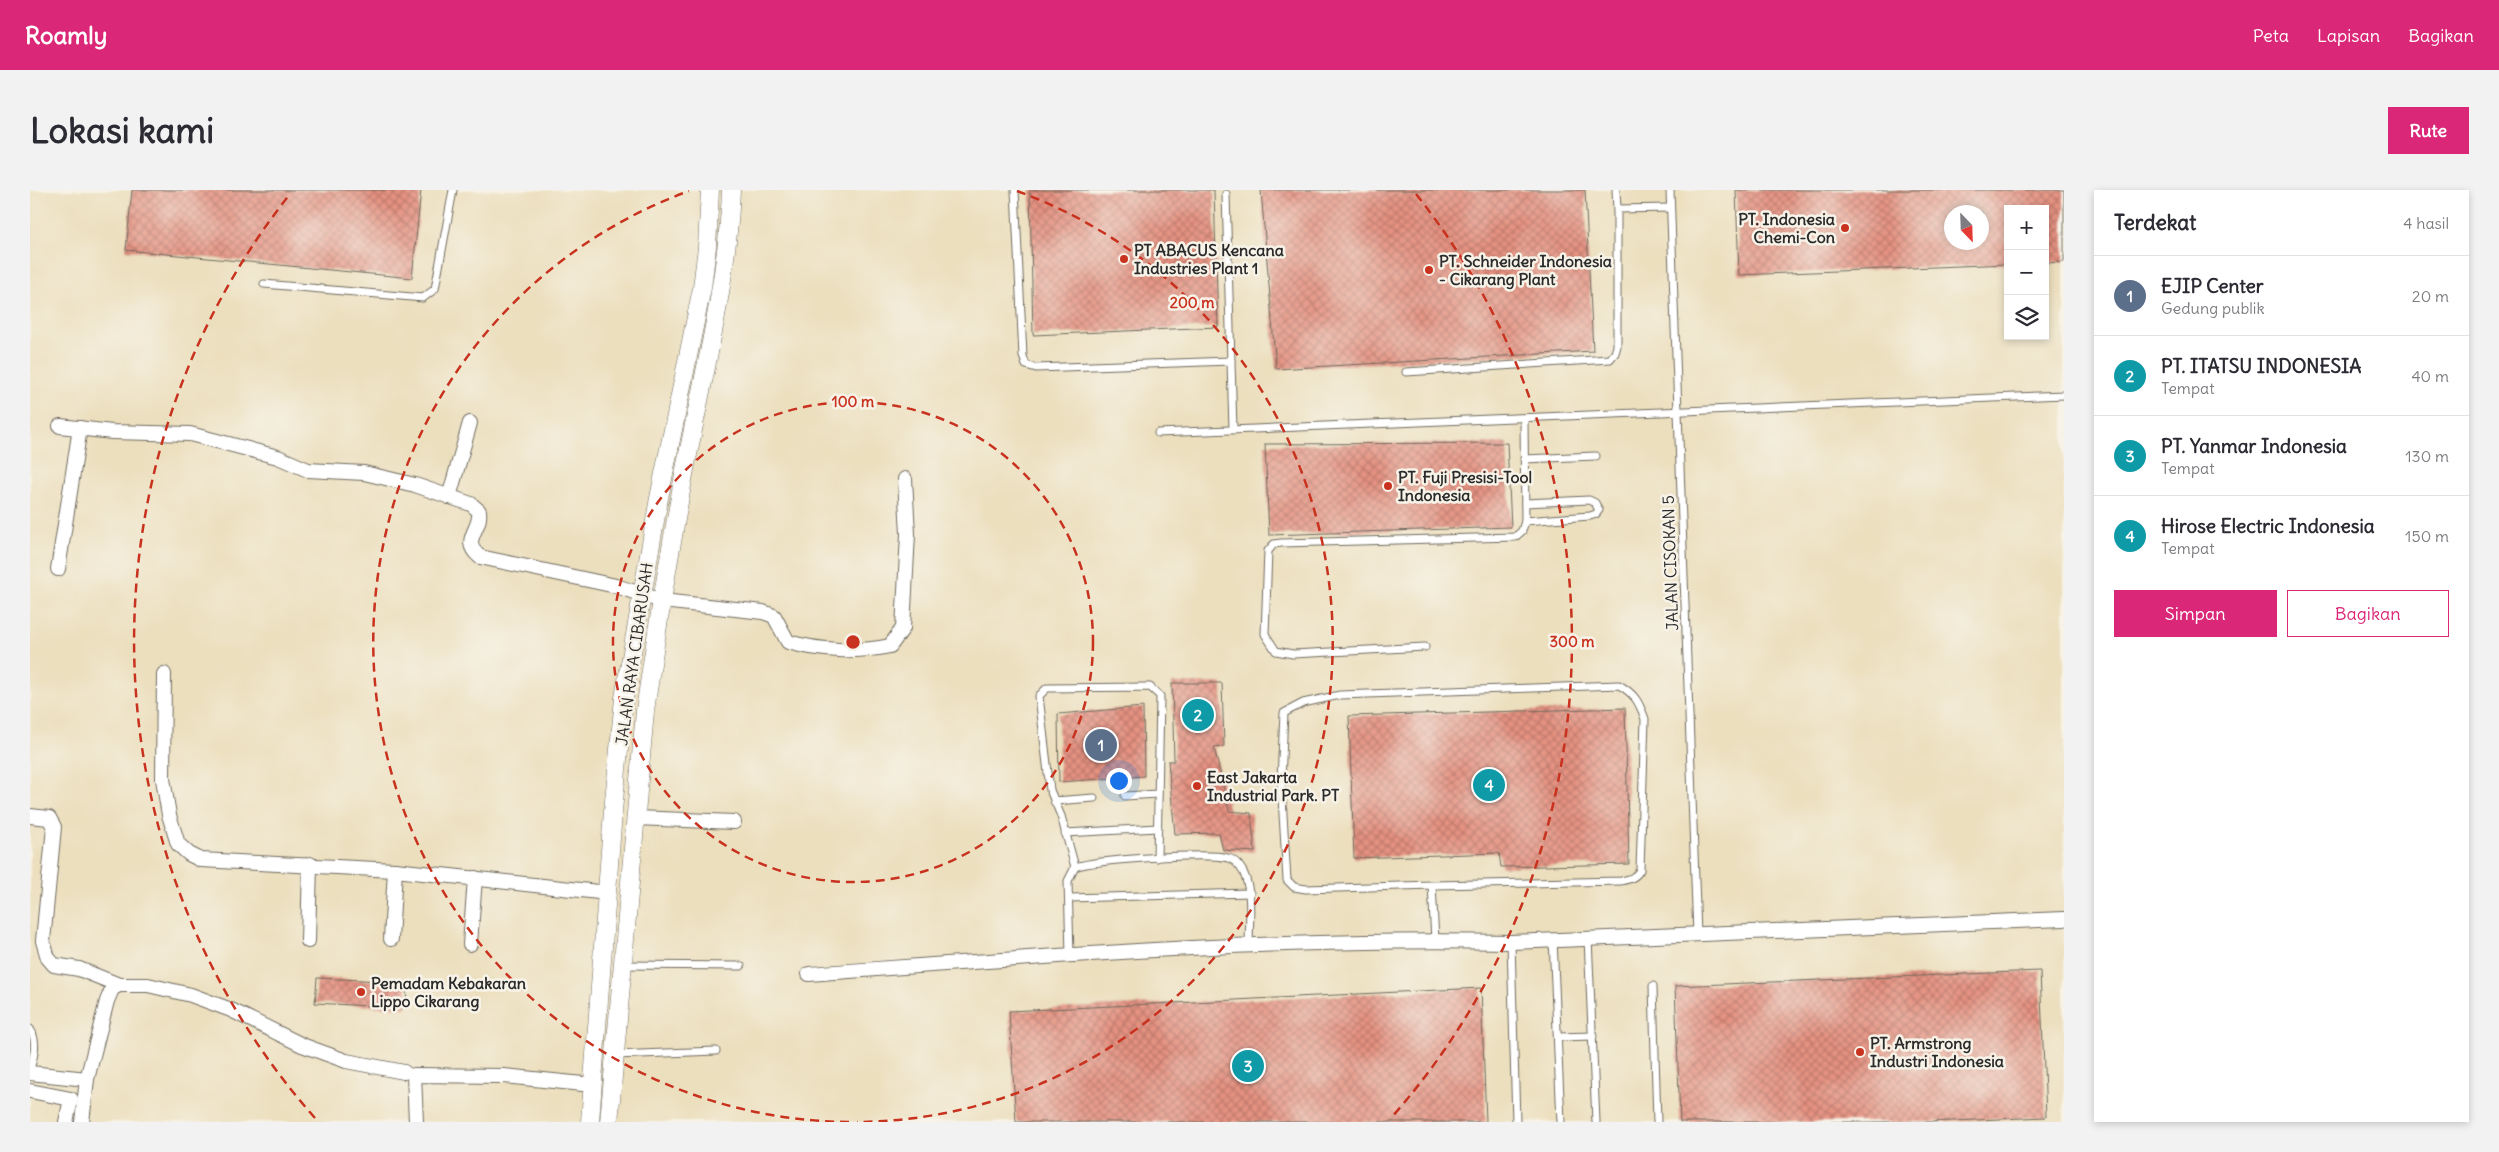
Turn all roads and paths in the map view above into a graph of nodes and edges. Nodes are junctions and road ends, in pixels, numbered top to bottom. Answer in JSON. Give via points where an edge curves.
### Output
{"nodes":[{"id":1,"x":453,"y":190,"type":"edge"},
{"id":2,"x":710,"y":190,"type":"edge"},
{"id":3,"x":731,"y":190,"type":"edge"},
{"id":4,"x":1015,"y":190,"type":"edge"},
{"id":5,"x":1616,"y":190,"type":"edge"},
{"id":6,"x":1670,"y":190,"type":"edge"},
{"id":7,"x":1226,"y":194,"type":"dead end"},
{"id":8,"x":1670,"y":208,"type":"junction"},
{"id":9,"x":1618,"y":209,"type":"junction"},
{"id":10,"x":264,"y":284,"type":"dead end"},
{"id":11,"x":1231,"y":361,"type":"junction"},
{"id":12,"x":1406,"y":372,"type":"dead end"},
{"id":13,"x":2064,"y":395,"type":"edge"},
{"id":14,"x":1679,"y":412,"type":"junction"},
{"id":15,"x":1524,"y":419,"type":"junction"},
{"id":16,"x":470,"y":423,"type":"dead end"},
{"id":17,"x":60,"y":426,"type":"dead end"},
{"id":18,"x":80,"y":428,"type":"junction"},
{"id":19,"x":1233,"y":429,"type":"junction"},
{"id":20,"x":1158,"y":433,"type":"dead end"},
{"id":21,"x":1596,"y":456,"type":"dead end"},
{"id":22,"x":1524,"y":459,"type":"junction"},
{"id":23,"x":905,"y":480,"type":"dead end"},
{"id":24,"x":449,"y":497,"type":"junction"},
{"id":25,"x":1525,"y":503,"type":"junction"},
{"id":26,"x":1525,"y":521,"type":"junction"},
{"id":27,"x":58,"y":569,"type":"dead end"},
{"id":28,"x":641,"y":593,"type":"junction"},
{"id":29,"x":662,"y":601,"type":"junction"},
{"id":30,"x":1425,"y":647,"type":"dead end"},
{"id":31,"x":164,"y":674,"type":"dead end"},
{"id":32,"x":1158,"y":794,"type":"junction"},
{"id":33,"x":1125,"y":796,"type":"dead end"},
{"id":34,"x":1094,"y":798,"type":"dead end"},
{"id":35,"x":1054,"y":801,"type":"junction"},
{"id":36,"x":30,"y":816,"type":"edge"},
{"id":37,"x":636,"y":818,"type":"junction"},
{"id":38,"x":734,"y":822,"type":"dead end"},
{"id":39,"x":1158,"y":828,"type":"junction"},
{"id":40,"x":1065,"y":833,"type":"junction"},
{"id":41,"x":1157,"y":858,"type":"junction"},
{"id":42,"x":310,"y":864,"type":"junction"},
{"id":43,"x":1075,"y":867,"type":"junction"},
{"id":44,"x":395,"y":870,"type":"junction"},
{"id":45,"x":475,"y":878,"type":"junction"},
{"id":46,"x":1432,"y":885,"type":"junction"},
{"id":47,"x":608,"y":893,"type":"junction"},
{"id":48,"x":1250,"y":893,"type":"junction"},
{"id":49,"x":1069,"y":898,"type":"junction"},
{"id":50,"x":2064,"y":919,"type":"edge"},
{"id":51,"x":1697,"y":935,"type":"junction"},
{"id":52,"x":391,"y":938,"type":"dead end"},
{"id":53,"x":1588,"y":938,"type":"junction"},
{"id":54,"x":1553,"y":939,"type":"junction"},
{"id":55,"x":1435,"y":940,"type":"junction"},
{"id":56,"x":308,"y":941,"type":"dead end"},
{"id":57,"x":1510,"y":942,"type":"junction"},
{"id":58,"x":470,"y":944,"type":"dead end"},
{"id":59,"x":1249,"y":946,"type":"junction"},
{"id":60,"x":1070,"y":955,"type":"junction"},
{"id":61,"x":624,"y":965,"type":"junction"},
{"id":62,"x":741,"y":966,"type":"dead end"},
{"id":63,"x":809,"y":974,"type":"dead end"},
{"id":64,"x":119,"y":985,"type":"junction"},
{"id":65,"x":1653,"y":986,"type":"dead end"},
{"id":66,"x":30,"y":1029,"type":"edge"},
{"id":67,"x":1593,"y":1036,"type":"junction"},
{"id":68,"x":1558,"y":1037,"type":"junction"},
{"id":69,"x":716,"y":1051,"type":"dead end"},
{"id":70,"x":615,"y":1054,"type":"junction"},
{"id":71,"x":30,"y":1069,"type":"edge"},
{"id":72,"x":404,"y":1072,"type":"dead end"},
{"id":73,"x":30,"y":1073,"type":"edge"},
{"id":74,"x":87,"y":1079,"type":"junction"},
{"id":75,"x":593,"y":1085,"type":"junction"},
{"id":76,"x":612,"y":1085,"type":"junction"},
{"id":77,"x":30,"y":1091,"type":"edge"},
{"id":78,"x":66,"y":1122,"type":"edge"},
{"id":79,"x":82,"y":1122,"type":"edge"},
{"id":80,"x":416,"y":1122,"type":"edge"},
{"id":81,"x":590,"y":1122,"type":"edge"},
{"id":82,"x":609,"y":1122,"type":"edge"},
{"id":83,"x":1516,"y":1122,"type":"edge"},
{"id":84,"x":1561,"y":1122,"type":"edge"},
{"id":85,"x":1596,"y":1122,"type":"edge"},
{"id":86,"x":1657,"y":1122,"type":"edge"}],
"edges":[{"from":1,"to":10,"type":"lane","via":[[434,289],[423,298]]},
{"from":2,"to":28,"type":"street","name":"JALAN RAYA CIBARUSAH","via":[[708,247],[702,288]]},
{"from":3,"to":29,"type":"street","name":"JALAN RAYA CIBARUSAH","via":[[725,269]]},
{"from":4,"to":11,"type":"lane","via":[[1026,365],[1036,368]]},
{"from":5,"to":9,"type":"lane"},
{"from":6,"to":8,"type":"lane","name":"JALAN CISOKAN 5"},
{"from":7,"to":11,"type":"lane"},
{"from":8,"to":9,"type":"lane"},
{"from":8,"to":14,"type":"lane","name":"JALAN CISOKAN 5"},
{"from":9,"to":12,"type":"lane","via":[[1616,346],[1613,357]]},
{"from":11,"to":19,"type":"lane"},
{"from":13,"to":14,"type":"lane"},
{"from":14,"to":15,"type":"lane"},
{"from":14,"to":51,"type":"lane","name":"JALAN CISOKAN 5"},
{"from":15,"to":19,"type":"lane"},
{"from":15,"to":22,"type":"lane"},
{"from":16,"to":24,"type":"street"},
{"from":17,"to":18,"type":"street"},
{"from":18,"to":24,"type":"street","via":[[190,434],[278,457],[308,470],[377,476]]},
{"from":18,"to":27,"type":"street"},
{"from":19,"to":20,"type":"lane"},
{"from":21,"to":22,"type":"lane"},
{"from":22,"to":25,"type":"lane"},
{"from":23,"to":29,"type":"street","via":[[908,534],[903,628],[890,646],[873,650],[807,647],[788,642],[774,616],[763,612]]},
{"from":24,"to":28,"type":"street","via":[[471,504],[479,511],[480,517],[470,540],[471,549],[480,557]]},
{"from":25,"to":26,"type":"lane"},
{"from":25,"to":26,"type":"lane","via":[[1589,500],[1599,510],[1590,516]]},
{"from":26,"to":30,"type":"lane","via":[[1522,531],[1515,536],[1281,543],[1274,544],[1268,551],[1265,634],[1276,651],[1293,654]]},
{"from":28,"to":29,"type":"street"},
{"from":28,"to":47,"type":"street","name":"JALAN RAYA CIBARUSAH","via":[[624,698]]},
{"from":29,"to":37,"type":"street","name":"JALAN RAYA CIBARUSAH","via":[[645,711]]},
{"from":31,"to":42,"type":"street","via":[[163,779],[178,844],[201,860]]},
{"from":32,"to":33,"type":"lane"},
{"from":32,"to":35,"type":"lane","via":[[1160,696],[1157,692],[1150,687],[1047,688],[1039,696],[1047,776]]},
{"from":32,"to":39,"type":"lane"},
{"from":34,"to":35,"type":"lane"},
{"from":35,"to":40,"type":"lane"},
{"from":36,"to":64,"type":"street","via":[[49,818],[54,827],[44,941],[48,958],[54,965],[79,969]]},
{"from":37,"to":38,"type":"street"},
{"from":37,"to":61,"type":"street","name":"JALAN RAYA CIBARUSAH"},
{"from":39,"to":40,"type":"lane"},
{"from":39,"to":41,"type":"lane"},
{"from":40,"to":43,"type":"lane"},
{"from":41,"to":43,"type":"lane","via":[[1096,862]]},
{"from":41,"to":48,"type":"lane","via":[[1228,858],[1242,868]]},
{"from":42,"to":44,"type":"street"},
{"from":42,"to":56,"type":"street"},
{"from":43,"to":49,"type":"lane","via":[[1068,881]]},
{"from":44,"to":45,"type":"street"},
{"from":44,"to":52,"type":"street"},
{"from":45,"to":47,"type":"street"},
{"from":45,"to":58,"type":"street"},
{"from":46,"to":46,"type":"lane","via":[[1306,890],[1294,887],[1287,880],[1281,781],[1284,713],[1303,703],[1340,695],[1619,685],[1632,692],[1640,702],[1645,718],[1640,870],[1637,875],[1621,881]]},
{"from":46,"to":55,"type":"lane"},
{"from":47,"to":75,"type":"street","name":"JALAN RAYA CIBARUSAH"},
{"from":48,"to":49,"type":"lane"},
{"from":48,"to":59,"type":"lane"},
{"from":49,"to":60,"type":"lane"},
{"from":50,"to":51,"type":"street"},
{"from":51,"to":53,"type":"street"},
{"from":53,"to":54,"type":"street"},
{"from":53,"to":67,"type":"lane"},
{"from":54,"to":57,"type":"street"},
{"from":54,"to":68,"type":"lane"},
{"from":55,"to":57,"type":"street"},
{"from":55,"to":59,"type":"street"},
{"from":57,"to":83,"type":"lane"},
{"from":59,"to":60,"type":"street"},
{"from":60,"to":63,"type":"street"},
{"from":61,"to":62,"type":"lane"},
{"from":61,"to":70,"type":"street","name":"JALAN RAYA CIBARUSAH"},
{"from":64,"to":72,"type":"street","via":[[148,985],[191,995],[231,1010],[302,1045],[346,1061]]},
{"from":64,"to":74,"type":"street","via":[[112,989],[107,1002]]},
{"from":65,"to":86,"type":"lane"},
{"from":66,"to":71,"type":"lane","via":[[34,1038],[34,1055]]},
{"from":67,"to":68,"type":"lane"},
{"from":67,"to":85,"type":"lane"},
{"from":68,"to":84,"type":"lane"},
{"from":69,"to":70,"type":"lane"},
{"from":70,"to":76,"type":"street","name":"JALAN RAYA CIBARUSAH"},
{"from":73,"to":74,"type":"street"},
{"from":74,"to":79,"type":"street"},
{"from":75,"to":76,"type":"lane"},
{"from":75,"to":80,"type":"street","via":[[504,1076],[414,1075]]},
{"from":75,"to":81,"type":"street","name":"JALAN RAYA CIBARUSAH"},
{"from":76,"to":82,"type":"street","name":"JALAN RAYA CIBARUSAH"},
{"from":77,"to":78,"type":"street","via":[[71,1099]]}]}
